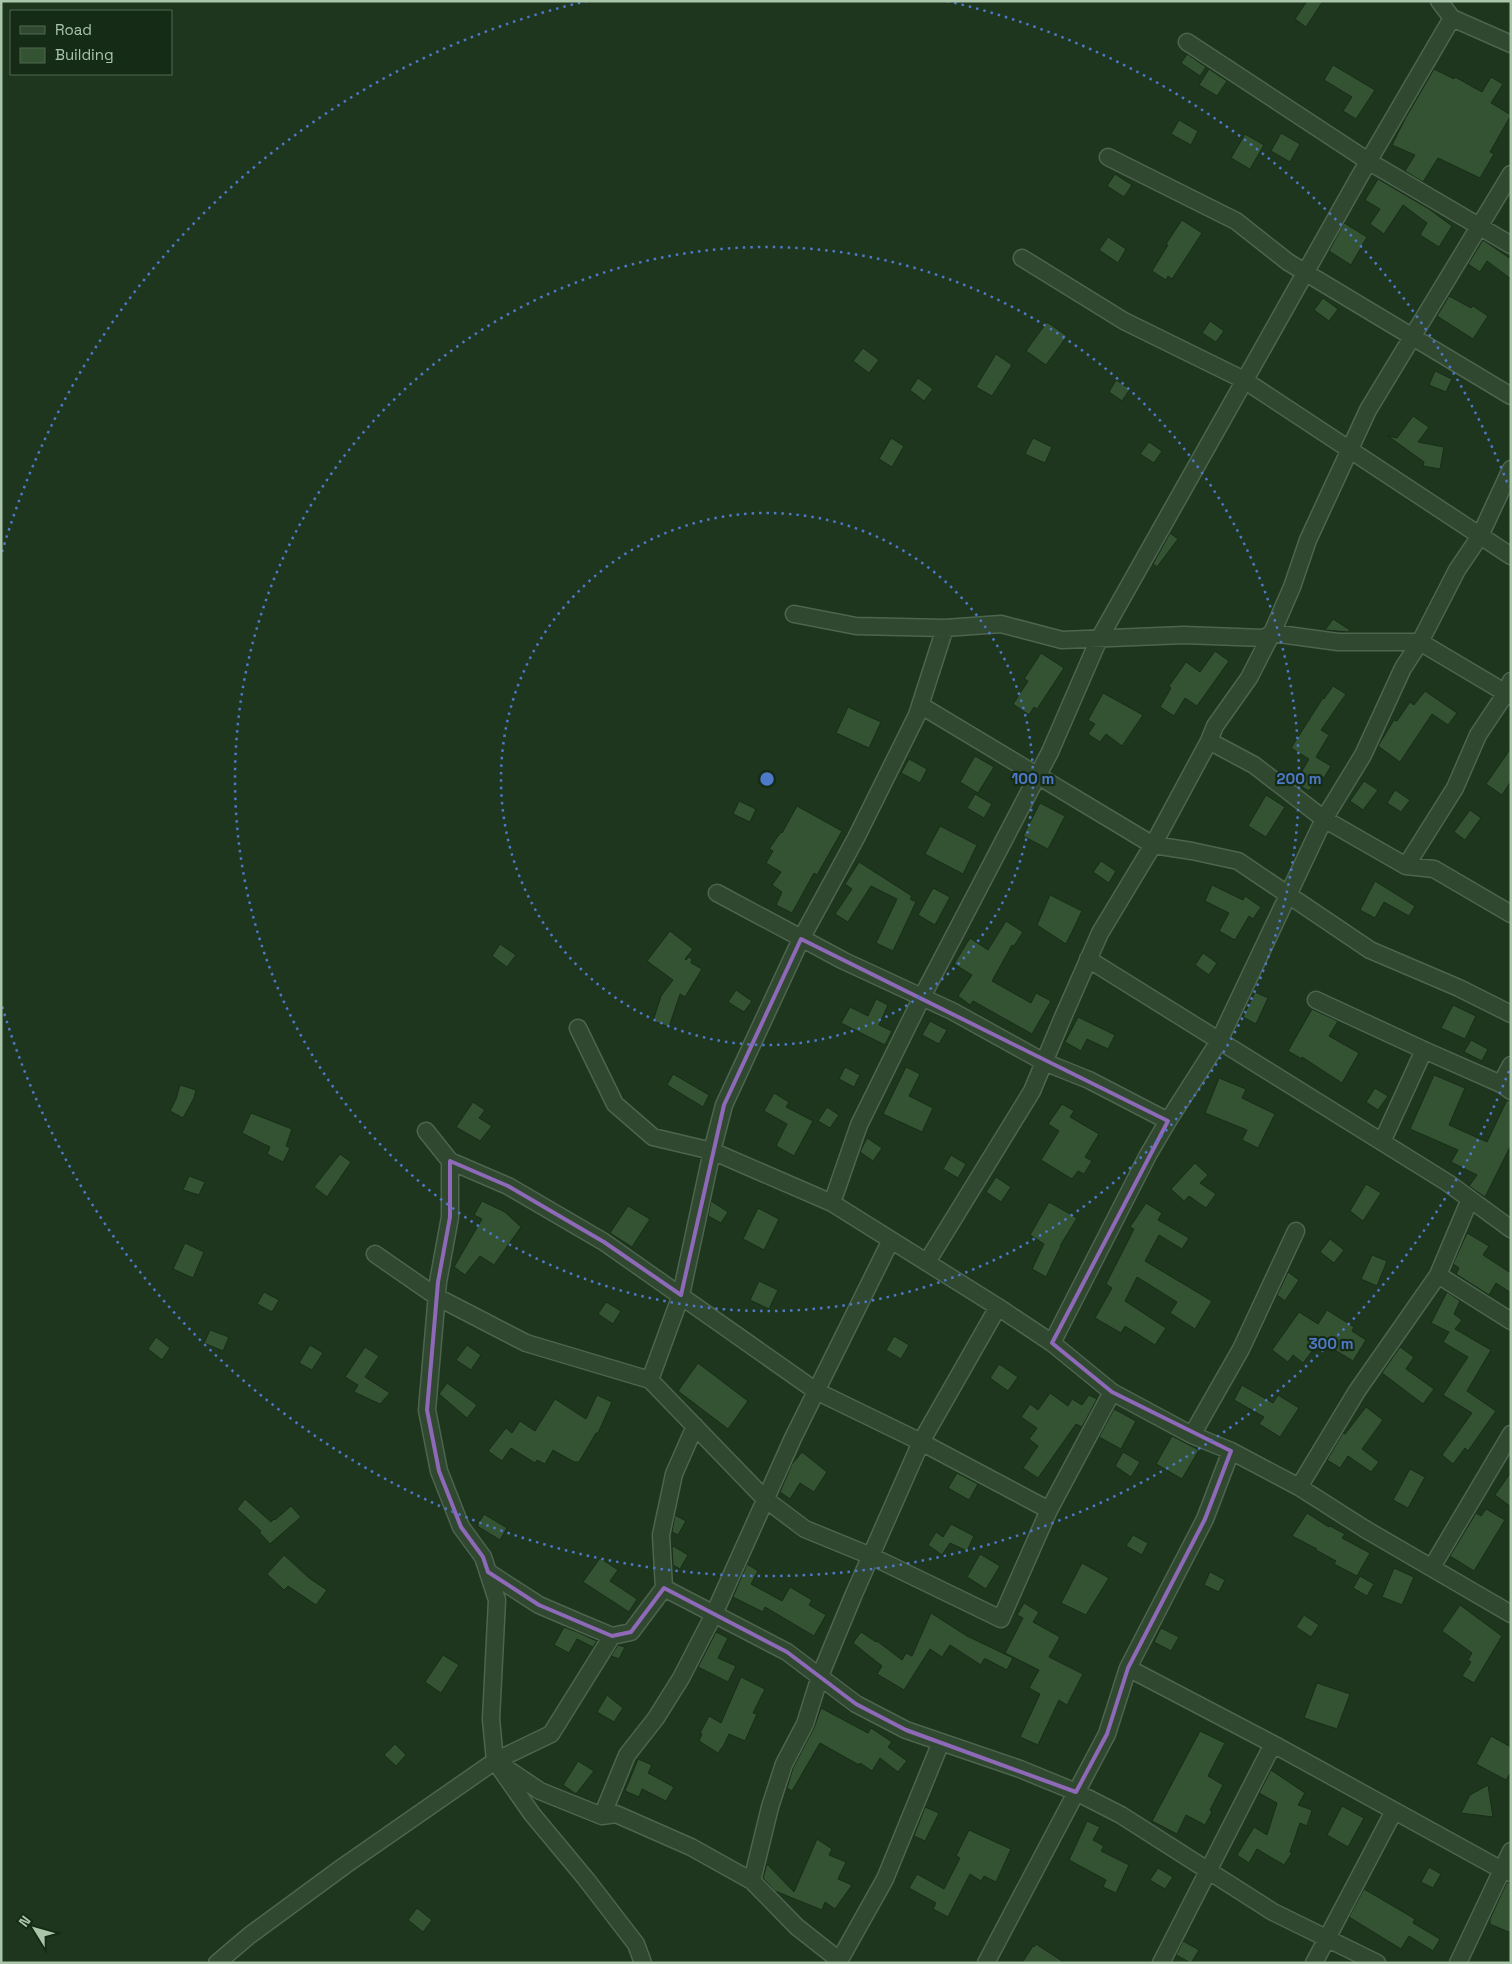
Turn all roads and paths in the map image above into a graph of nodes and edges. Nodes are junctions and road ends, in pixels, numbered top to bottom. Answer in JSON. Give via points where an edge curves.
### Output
{"nodes":[{"id":1,"x":1439,"y":1,"type":"edge"},
{"id":2,"x":1452,"y":18,"type":"junction"},
{"id":3,"x":1187,"y":42,"type":"dead end"},
{"id":4,"x":1511,"y":44,"type":"edge"},
{"id":5,"x":1108,"y":157,"type":"dead end"},
{"id":6,"x":1368,"y":161,"type":"junction"},
{"id":7,"x":1511,"y":174,"type":"edge"},
{"id":8,"x":1479,"y":225,"type":"junction"},
{"id":9,"x":1511,"y":245,"type":"edge"},
{"id":10,"x":1022,"y":258,"type":"dead end"},
{"id":11,"x":1305,"y":272,"type":"junction"},
{"id":12,"x":1412,"y":336,"type":"junction"},
{"id":13,"x":1244,"y":380,"type":"junction"},
{"id":14,"x":1511,"y":396,"type":"edge"},
{"id":15,"x":1350,"y":450,"type":"junction"},
{"id":16,"x":1511,"y":469,"type":"edge"},
{"id":17,"x":1480,"y":536,"type":"junction"},
{"id":18,"x":1511,"y":556,"type":"edge"},
{"id":19,"x":794,"y":614,"type":"dead end"},
{"id":20,"x":945,"y":628,"type":"junction"},
{"id":21,"x":1272,"y":633,"type":"junction"},
{"id":22,"x":1099,"y":639,"type":"junction"},
{"id":23,"x":1420,"y":642,"type":"junction"},
{"id":24,"x":1509,"y":690,"type":"edge"},
{"id":25,"x":920,"y":705,"type":"junction"},
{"id":26,"x":1209,"y":741,"type":"junction"},
{"id":27,"x":1037,"y":776,"type":"junction"},
{"id":28,"x":1324,"y":819,"type":"junction"},
{"id":29,"x":1153,"y":845,"type":"junction"},
{"id":30,"x":1406,"y":866,"type":"junction"},
{"id":31,"x":717,"y":893,"type":"dead end"},
{"id":32,"x":1289,"y":894,"type":"junction"},
{"id":33,"x":1511,"y":914,"type":"edge"},
{"id":34,"x":801,"y":939,"type":"junction"},
{"id":35,"x":1088,"y":959,"type":"junction"},
{"id":36,"x":922,"y":997,"type":"junction"},
{"id":37,"x":1316,"y":1000,"type":"dead end"},
{"id":38,"x":1511,"y":1014,"type":"edge"},
{"id":39,"x":578,"y":1028,"type":"dead end"},
{"id":40,"x":1219,"y":1041,"type":"junction"},
{"id":41,"x":1424,"y":1050,"type":"junction"},
{"id":42,"x":1044,"y":1062,"type":"junction"},
{"id":43,"x":1511,"y":1065,"type":"edge"},
{"id":44,"x":1506,"y":1087,"type":"edge"},
{"id":45,"x":1168,"y":1121,"type":"junction"},
{"id":46,"x":426,"y":1131,"type":"dead end"},
{"id":47,"x":1382,"y":1142,"type":"junction"},
{"id":48,"x":712,"y":1151,"type":"junction"},
{"id":49,"x":450,"y":1161,"type":"junction"},
{"id":50,"x":1470,"y":1199,"type":"junction"},
{"id":51,"x":832,"y":1203,"type":"junction"},
{"id":52,"x":1511,"y":1229,"type":"edge"},
{"id":53,"x":1296,"y":1231,"type":"dead end"},
{"id":54,"x":891,"y":1240,"type":"junction"},
{"id":55,"x":375,"y":1254,"type":"dead end"},
{"id":56,"x":927,"y":1262,"type":"junction"},
{"id":57,"x":1438,"y":1275,"type":"junction"},
{"id":58,"x":681,"y":1295,"type":"junction"},
{"id":59,"x":437,"y":1298,"type":"junction"},
{"id":60,"x":998,"y":1307,"type":"junction"},
{"id":61,"x":1511,"y":1321,"type":"edge"},
{"id":62,"x":1052,"y":1344,"type":"junction"},
{"id":63,"x":650,"y":1380,"type":"junction"},
{"id":64,"x":816,"y":1391,"type":"junction"},
{"id":65,"x":1112,"y":1392,"type":"junction"},
{"id":66,"x":694,"y":1426,"type":"junction"},
{"id":67,"x":1192,"y":1435,"type":"junction"},
{"id":68,"x":921,"y":1442,"type":"junction"},
{"id":69,"x":1508,"y":1443,"type":"edge"},
{"id":70,"x":1231,"y":1451,"type":"junction"},
{"id":71,"x":1299,"y":1487,"type":"junction"},
{"id":72,"x":764,"y":1499,"type":"junction"},
{"id":73,"x":1049,"y":1510,"type":"junction"},
{"id":74,"x":871,"y":1556,"type":"junction"},
{"id":75,"x":1432,"y":1567,"type":"junction"},
{"id":76,"x":488,"y":1572,"type":"junction"},
{"id":77,"x":664,"y":1588,"type":"junction"},
{"id":78,"x":714,"y":1614,"type":"junction"},
{"id":79,"x":1511,"y":1614,"type":"edge"},
{"id":80,"x":612,"y":1636,"type":"junction"},
{"id":81,"x":1128,"y":1668,"type":"junction"},
{"id":82,"x":820,"y":1676,"type":"junction"},
{"id":83,"x":941,"y":1742,"type":"junction"},
{"id":84,"x":1273,"y":1744,"type":"junction"},
{"id":85,"x":495,"y":1761,"type":"junction"},
{"id":86,"x":1076,"y":1792,"type":"junction"},
{"id":87,"x":1394,"y":1811,"type":"junction"},
{"id":88,"x":602,"y":1816,"type":"junction"},
{"id":89,"x":1511,"y":1851,"type":"edge"},
{"id":90,"x":1207,"y":1871,"type":"junction"},
{"id":91,"x":1506,"y":1871,"type":"edge"},
{"id":92,"x":752,"y":1881,"type":"junction"},
{"id":93,"x":1325,"y":1939,"type":"junction"},
{"id":94,"x":839,"y":1961,"type":"edge"},
{"id":95,"x":217,"y":1963,"type":"edge"},
{"id":96,"x":643,"y":1963,"type":"edge"},
{"id":97,"x":986,"y":1963,"type":"edge"},
{"id":98,"x":1161,"y":1963,"type":"edge"},
{"id":99,"x":1314,"y":1963,"type":"edge"},
{"id":100,"x":1377,"y":1963,"type":"edge"},
{"id":101,"x":1458,"y":1963,"type":"edge"}],
"edges":[{"from":1,"to":2,"type":"street"},
{"from":2,"to":4,"type":"street"},
{"from":2,"to":6,"type":"street"},
{"from":3,"to":6,"type":"street"},
{"from":5,"to":11,"type":"street","via":[[1236,222]]},
{"from":6,"to":8,"type":"street"},
{"from":6,"to":11,"type":"street"},
{"from":7,"to":8,"type":"street"},
{"from":8,"to":9,"type":"street"},
{"from":8,"to":12,"type":"street"},
{"from":10,"to":13,"type":"street","via":[[1124,321]]},
{"from":11,"to":12,"type":"street"},
{"from":11,"to":13,"type":"street"},
{"from":12,"to":14,"type":"street"},
{"from":12,"to":15,"type":"street","via":[[1368,410]]},
{"from":13,"to":15,"type":"street"},
{"from":13,"to":22,"type":"street"},
{"from":15,"to":17,"type":"street"},
{"from":15,"to":21,"type":"street","via":[[1308,540]]},
{"from":16,"to":17,"type":"street"},
{"from":17,"to":18,"type":"street"},
{"from":17,"to":23,"type":"street","via":[[1457,570]]},
{"from":19,"to":20,"type":"street","via":[[856,626]]},
{"from":20,"to":22,"type":"street","via":[[1001,624],[1062,640]]},
{"from":20,"to":25,"type":"street"},
{"from":21,"to":22,"type":"street","via":[[1264,638],[1184,635]]},
{"from":21,"to":23,"type":"street","via":[[1338,642]]},
{"from":21,"to":26,"type":"street","via":[[1249,678],[1215,726]]},
{"from":22,"to":27,"type":"street"},
{"from":23,"to":24,"type":"street"},
{"from":23,"to":28,"type":"street","via":[[1403,668],[1364,755]]},
{"from":24,"to":30,"type":"street","via":[[1478,735],[1455,788]]},
{"from":25,"to":27,"type":"street"},
{"from":25,"to":34,"type":"street","via":[[856,838]]},
{"from":26,"to":28,"type":"street","via":[[1254,765]]},
{"from":26,"to":29,"type":"street"},
{"from":27,"to":29,"type":"street"},
{"from":27,"to":36,"type":"street"},
{"from":28,"to":30,"type":"street"},
{"from":28,"to":32,"type":"street"},
{"from":29,"to":32,"type":"street","via":[[1238,861]]},
{"from":29,"to":35,"type":"street"},
{"from":30,"to":33,"type":"street","via":[[1434,869]]},
{"from":31,"to":34,"type":"street"},
{"from":32,"to":38,"type":"street","via":[[1370,950],[1460,988]]},
{"from":32,"to":40,"type":"street"},
{"from":34,"to":36,"type":"street"},
{"from":34,"to":48,"type":"street","via":[[724,1105]]},
{"from":35,"to":40,"type":"street"},
{"from":35,"to":42,"type":"street"},
{"from":36,"to":42,"type":"street"},
{"from":36,"to":51,"type":"street","via":[[859,1125]]},
{"from":37,"to":41,"type":"street"},
{"from":39,"to":48,"type":"street","via":[[615,1104],[653,1137]]},
{"from":40,"to":45,"type":"street"},
{"from":40,"to":47,"type":"street"},
{"from":41,"to":44,"type":"street"},
{"from":41,"to":47,"type":"street"},
{"from":42,"to":45,"type":"street","via":[[1089,1080]]},
{"from":42,"to":56,"type":"street","via":[[1032,1091]]},
{"from":43,"to":44,"type":"street"},
{"from":45,"to":62,"type":"street"},
{"from":46,"to":49,"type":"street"},
{"from":47,"to":50,"type":"street"},
{"from":48,"to":51,"type":"street"},
{"from":48,"to":58,"type":"street"},
{"from":49,"to":58,"type":"street","via":[[508,1186],[596,1237]]},
{"from":49,"to":59,"type":"street","via":[[450,1217]]},
{"from":50,"to":52,"type":"street"},
{"from":50,"to":57,"type":"street"},
{"from":51,"to":54,"type":"street"},
{"from":53,"to":67,"type":"street","via":[[1240,1349]]},
{"from":54,"to":56,"type":"street"},
{"from":54,"to":64,"type":"street"},
{"from":55,"to":59,"type":"street"},
{"from":56,"to":60,"type":"street"},
{"from":57,"to":61,"type":"street"},
{"from":57,"to":71,"type":"street","via":[[1357,1391]]},
{"from":58,"to":63,"type":"street"},
{"from":58,"to":64,"type":"street"},
{"from":59,"to":63,"type":"street","via":[[526,1343]]},
{"from":59,"to":76,"type":"street","via":[[427,1410],[439,1471],[461,1527],[483,1557]]},
{"from":60,"to":62,"type":"street"},
{"from":60,"to":68,"type":"street"},
{"from":62,"to":65,"type":"street"},
{"from":63,"to":66,"type":"street"},
{"from":64,"to":68,"type":"street"},
{"from":64,"to":72,"type":"street"},
{"from":65,"to":67,"type":"street"},
{"from":65,"to":73,"type":"street"},
{"from":66,"to":72,"type":"street"},
{"from":66,"to":77,"type":"street","via":[[674,1474],[661,1535]]},
{"from":67,"to":70,"type":"street"},
{"from":68,"to":73,"type":"street"},
{"from":68,"to":74,"type":"street"},
{"from":69,"to":75,"type":"street"},
{"from":70,"to":71,"type":"street"},
{"from":70,"to":81,"type":"street","via":[[1205,1519]]},
{"from":71,"to":75,"type":"street"},
{"from":72,"to":74,"type":"street","via":[[805,1529]]},
{"from":72,"to":78,"type":"street"},
{"from":73,"to":74,"type":"street","via":[[1001,1619]]},
{"from":74,"to":82,"type":"street"},
{"from":75,"to":79,"type":"street"},
{"from":76,"to":80,"type":"street","via":[[539,1605]]},
{"from":76,"to":85,"type":"street","via":[[497,1600],[491,1719]]},
{"from":77,"to":78,"type":"street"},
{"from":77,"to":80,"type":"street","via":[[630,1632]]},
{"from":78,"to":82,"type":"street","via":[[787,1652]]},
{"from":78,"to":88,"type":"street","via":[[681,1678],[627,1755]]},
{"from":80,"to":85,"type":"street","via":[[551,1734]]},
{"from":81,"to":84,"type":"street"},
{"from":81,"to":86,"type":"street","via":[[1107,1734]]},
{"from":82,"to":83,"type":"street","via":[[856,1704],[906,1730]]},
{"from":82,"to":92,"type":"street","via":[[805,1724],[784,1764]]},
{"from":83,"to":86,"type":"street"},
{"from":83,"to":94,"type":"street","via":[[885,1880]]},
{"from":84,"to":87,"type":"street"},
{"from":84,"to":90,"type":"street"},
{"from":85,"to":88,"type":"street","via":[[540,1791]]},
{"from":85,"to":95,"type":"street","via":[[344,1866]]},
{"from":85,"to":96,"type":"street","via":[[532,1814],[636,1944]]},
{"from":86,"to":90,"type":"street","via":[[1121,1815]]},
{"from":86,"to":97,"type":"street"},
{"from":87,"to":91,"type":"street"},
{"from":87,"to":93,"type":"street"},
{"from":88,"to":92,"type":"street","via":[[616,1814],[691,1847]]},
{"from":89,"to":91,"type":"street"},
{"from":90,"to":93,"type":"street","via":[[1273,1912]]},
{"from":90,"to":98,"type":"street"},
{"from":91,"to":101,"type":"street"},
{"from":92,"to":94,"type":"street","via":[[797,1927]]},
{"from":93,"to":99,"type":"street"},
{"from":93,"to":100,"type":"street"}]}
